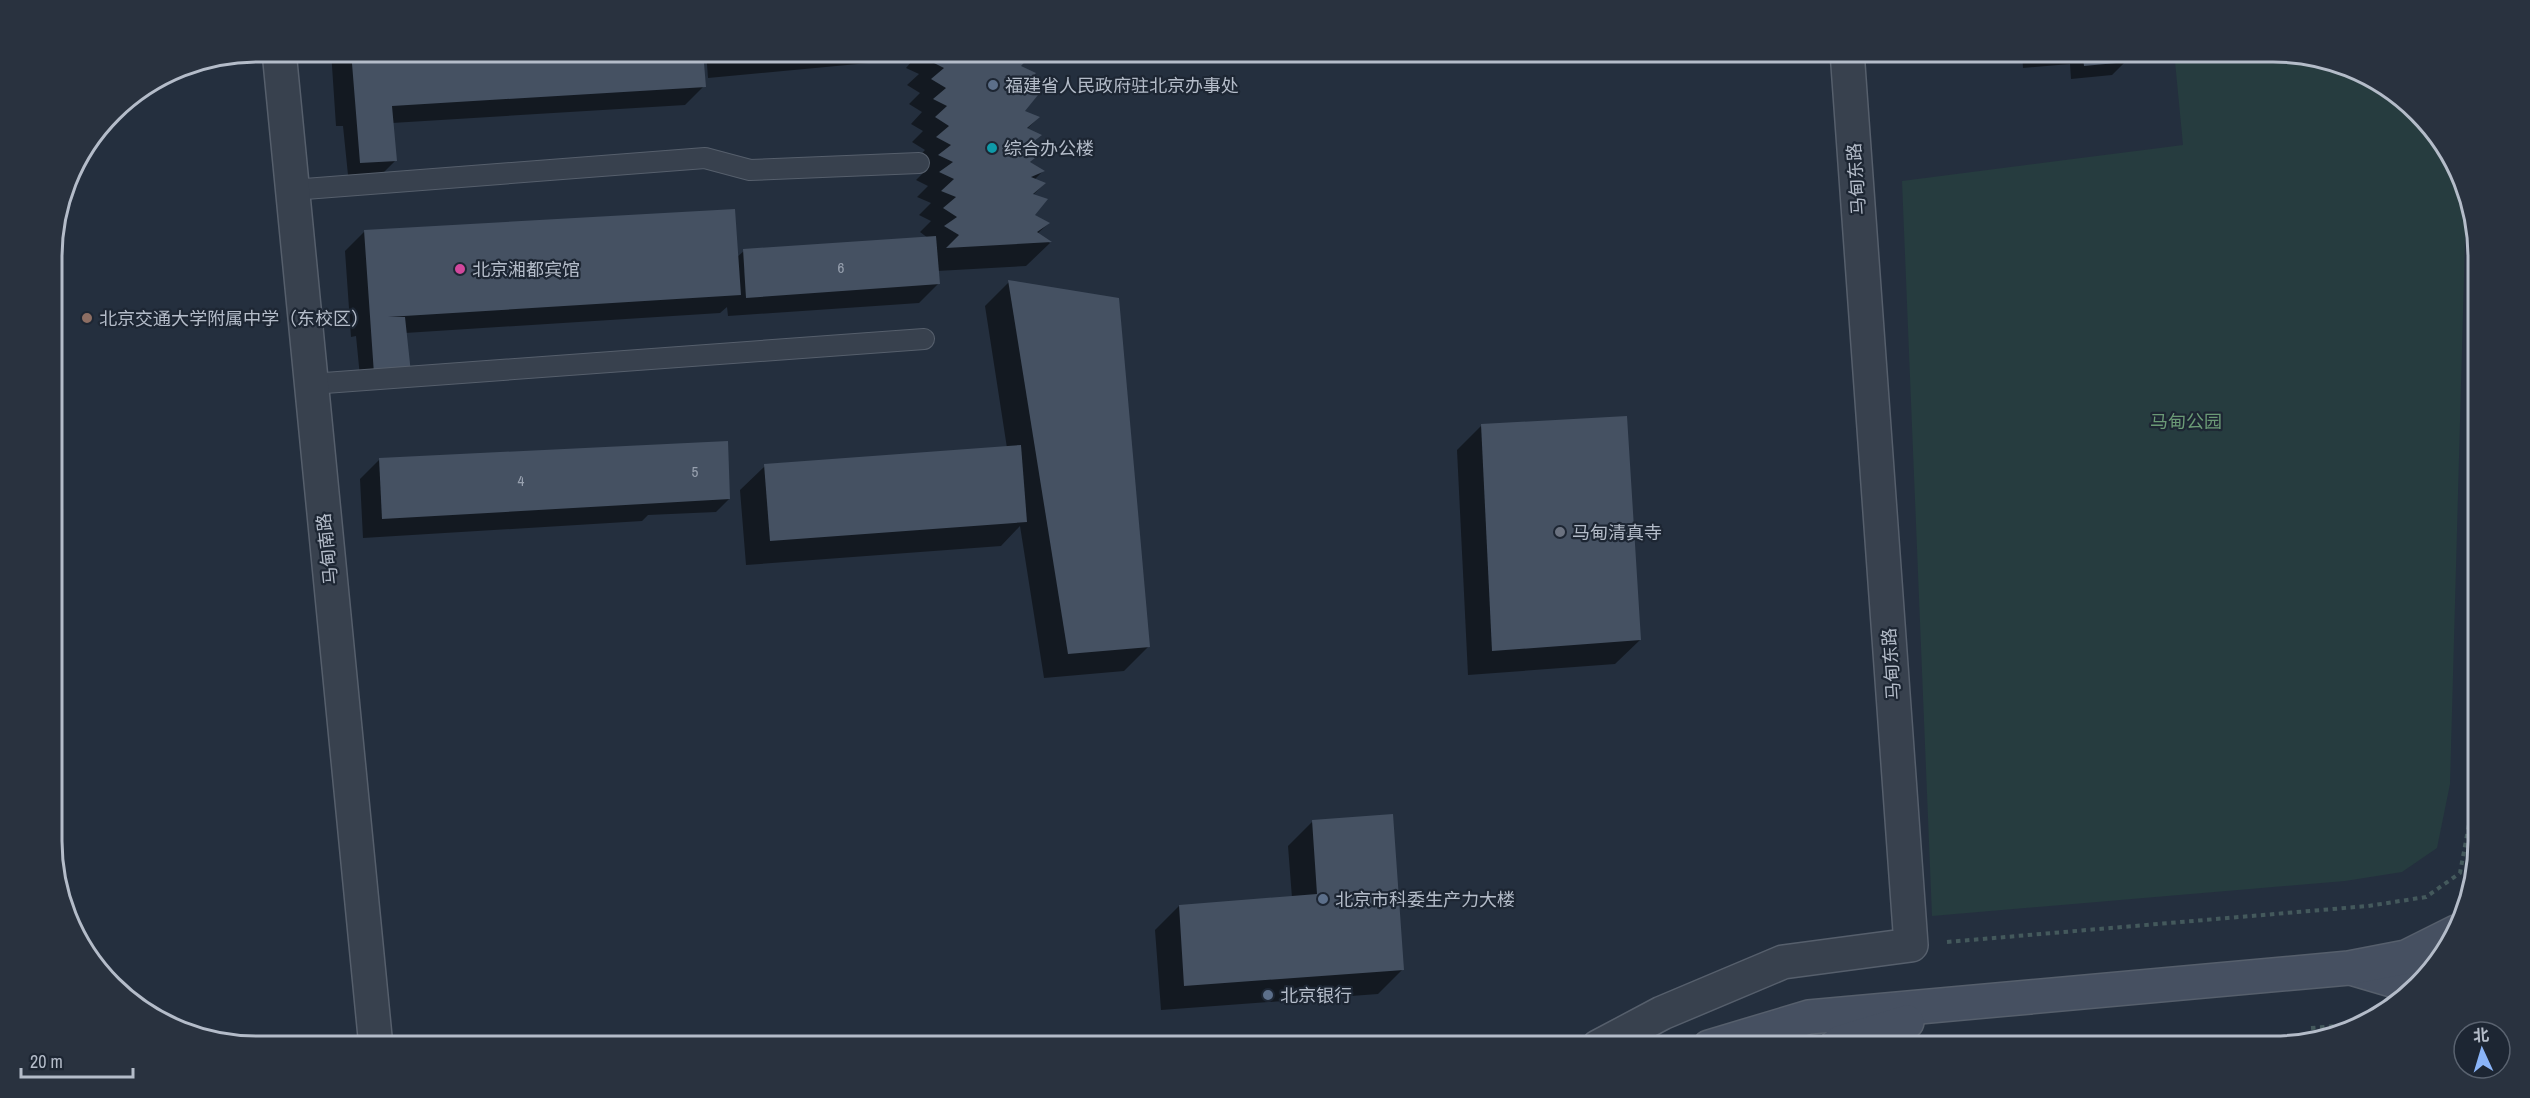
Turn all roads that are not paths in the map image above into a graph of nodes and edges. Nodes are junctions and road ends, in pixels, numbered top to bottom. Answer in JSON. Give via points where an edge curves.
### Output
{"nodes":[{"id":1,"x":280,"y":62,"type":"edge"},
{"id":2,"x":1848,"y":62,"type":"edge"},
{"id":3,"x":919,"y":163,"type":"dead end"},
{"id":4,"x":292,"y":190,"type":"junction"},
{"id":5,"x":924,"y":339,"type":"dead end"},
{"id":6,"x":311,"y":384,"type":"junction"},
{"id":7,"x":2441,"y":940,"type":"edge"},
{"id":8,"x":2349,"y":968,"type":"junction"},
{"id":9,"x":2406,"y":984,"type":"edge"},
{"id":10,"x":1973,"y":1002,"type":"junction"},
{"id":11,"x":375,"y":1036,"type":"edge"},
{"id":12,"x":1619,"y":1036,"type":"edge"},
{"id":13,"x":1746,"y":1036,"type":"edge"},
{"id":14,"x":1861,"y":1036,"type":"edge"}],
"edges":[{"from":1,"to":4,"type":"street","name":"马甸南路"},
{"from":2,"to":12,"type":"street","name":"马甸东路","via":[[1911,945],[1783,962],[1662,1013]]},
{"from":3,"to":4,"type":"lane","via":[[750,170],[705,158]]},
{"from":4,"to":6,"type":"street","name":"马甸南路"},
{"from":5,"to":6,"type":"lane"},
{"from":6,"to":11,"type":"street","name":"马甸南路"},
{"from":7,"to":8,"type":"main road","via":[[2406,957]]},
{"from":8,"to":9,"type":"main road"},
{"from":8,"to":10,"type":"main road"},
{"from":10,"to":13,"type":"main road","via":[[1809,1017]]},
{"from":10,"to":14,"type":"main road"}]}
